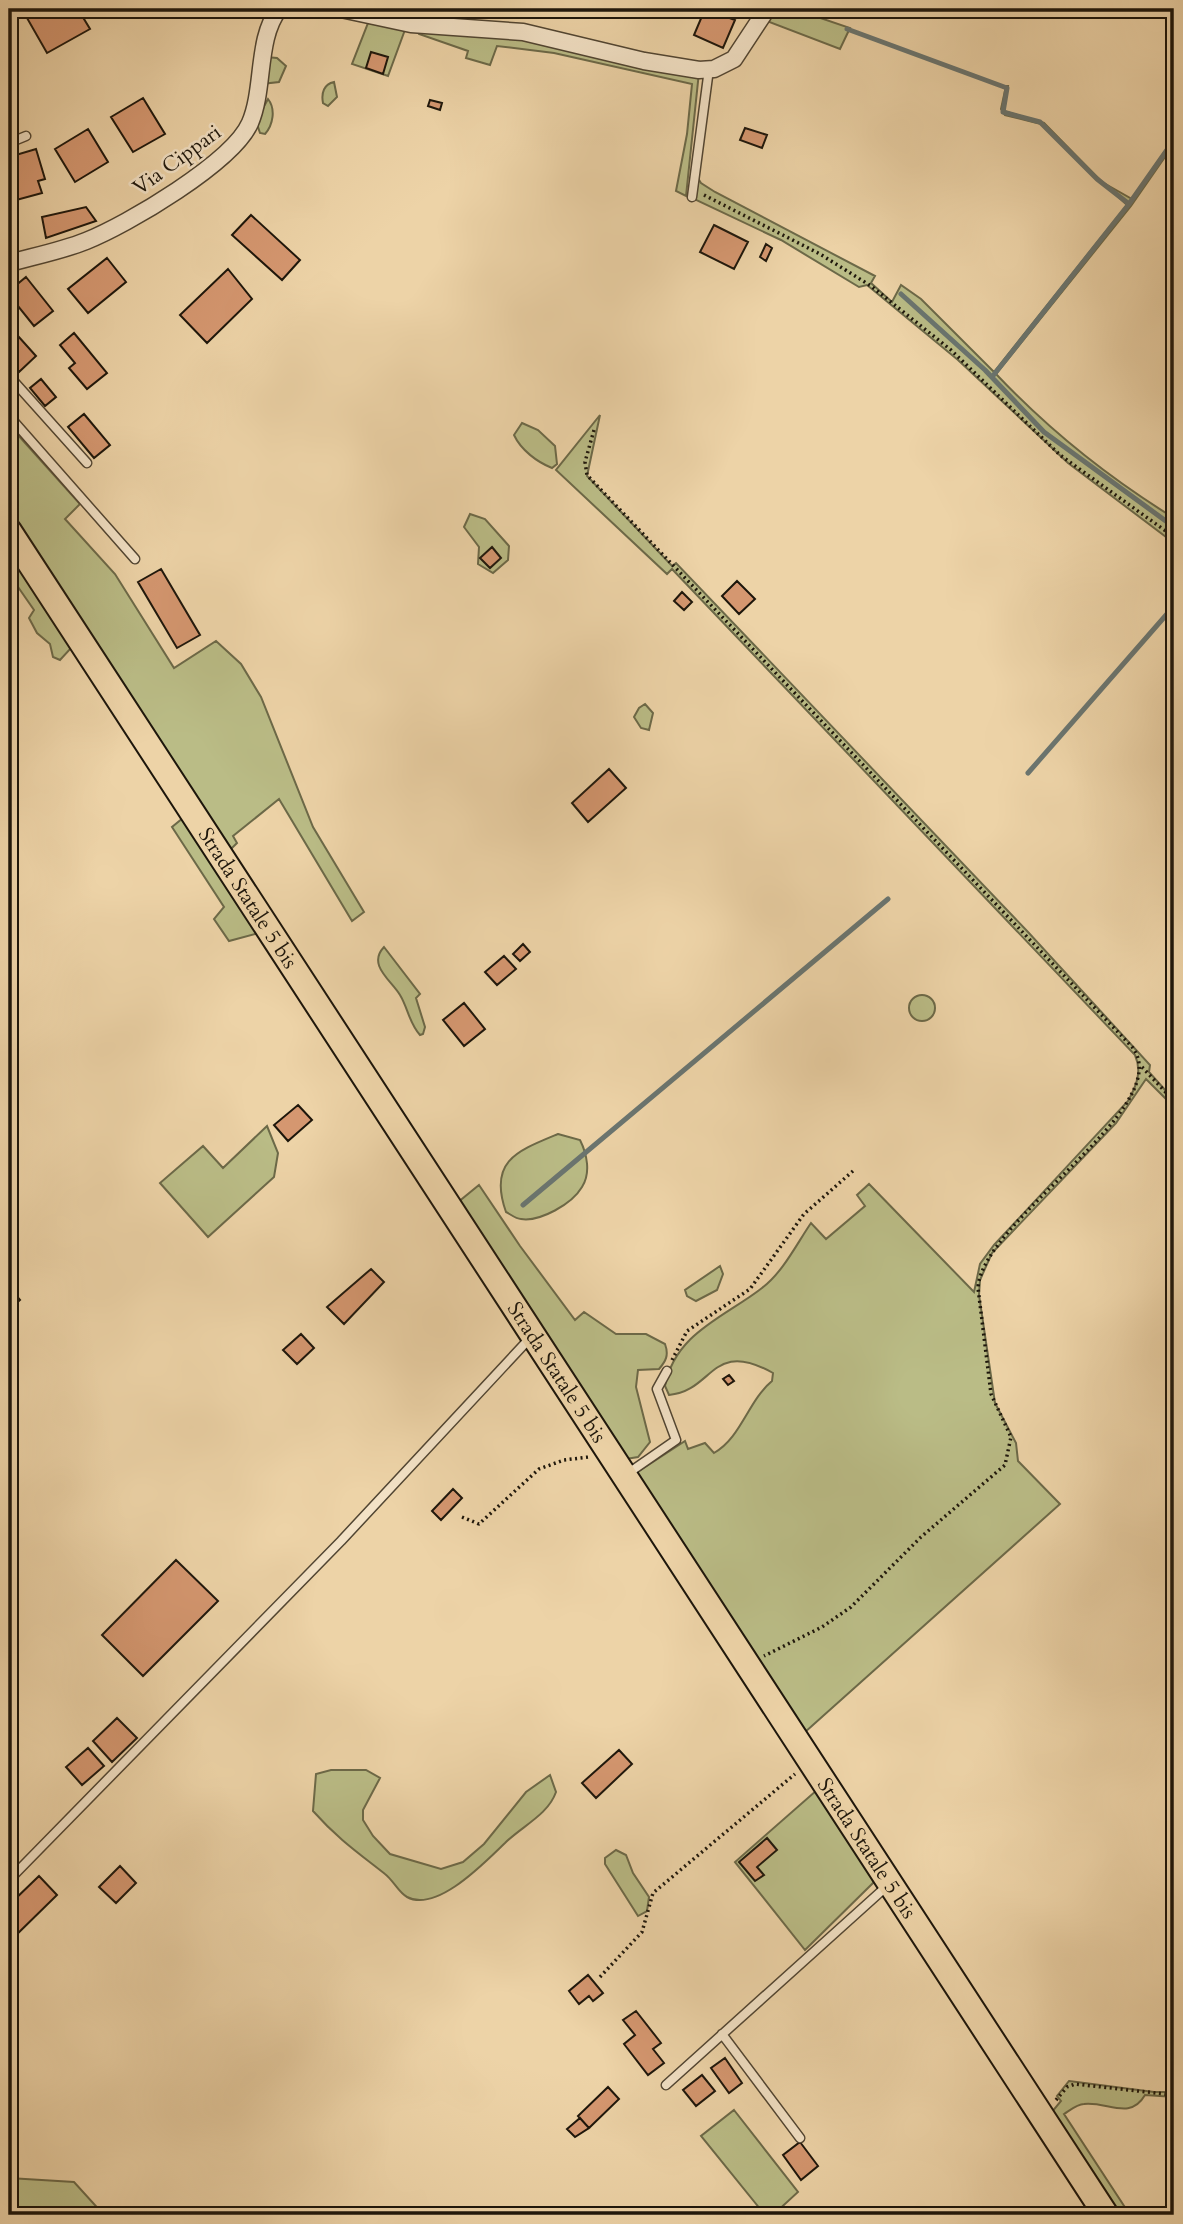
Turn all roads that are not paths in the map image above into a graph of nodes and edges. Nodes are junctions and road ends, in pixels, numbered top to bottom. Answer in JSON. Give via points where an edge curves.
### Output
{"nodes":[{"id":1,"x":279,"y":9,"type":"edge"},
{"id":2,"x":341,"y":9,"type":"edge"},
{"id":3,"x":767,"y":9,"type":"edge"},
{"id":4,"x":709,"y":69,"type":"junction"},
{"id":5,"x":26,"y":136,"type":"dead end"},
{"id":6,"x":9,"y":143,"type":"edge"},
{"id":7,"x":693,"y":193,"type":"road end"},
{"id":8,"x":9,"y":263,"type":"edge"},
{"id":9,"x":9,"y":376,"type":"edge"},
{"id":10,"x":9,"y":416,"type":"edge"},
{"id":11,"x":87,"y":463,"type":"dead end"},
{"id":12,"x":9,"y":531,"type":"edge"},
{"id":13,"x":135,"y":559,"type":"dead end"},
{"id":14,"x":533,"y":1335,"type":"junction"},
{"id":15,"x":667,"y":1371,"type":"road end"},
{"id":16,"x":624,"y":1475,"type":"junction"},
{"id":17,"x":9,"y":1880,"type":"edge"},
{"id":18,"x":889,"y":1884,"type":"junction"},
{"id":19,"x":722,"y":2034,"type":"junction"},
{"id":20,"x":666,"y":2085,"type":"dead end"},
{"id":21,"x":800,"y":2138,"type":"dead end"},
{"id":22,"x":1106,"y":2215,"type":"edge"}],
"edges":[{"from":1,"to":8,"type":"street","name":"Via Cippari","via":[[269,32],[253,115],[232,148],[112,229],[75,245]]},
{"from":2,"to":4,"type":"street","via":[[411,24],[523,32],[644,61]]},
{"from":3,"to":4,"type":"street","via":[[734,59]]},
{"from":4,"to":7,"type":"lane"},
{"from":5,"to":6,"type":"lane"},
{"from":9,"to":11,"type":"lane"},
{"from":10,"to":13,"type":"lane"},
{"from":12,"to":14,"type":"main road","name":"Strada Statale 5 bis"},
{"from":14,"to":16,"type":"main road","name":"Strada Statale 5 bis"},
{"from":14,"to":17,"type":"lane","via":[[341,1541]]},
{"from":15,"to":16,"type":"lane","via":[[657,1389],[676,1440]]},
{"from":16,"to":18,"type":"main road","name":"Strada Statale 5 bis"},
{"from":18,"to":19,"type":"lane"},
{"from":18,"to":22,"type":"main road","name":"Strada Statale 5 bis"},
{"from":19,"to":20,"type":"lane"},
{"from":19,"to":21,"type":"lane"}]}
